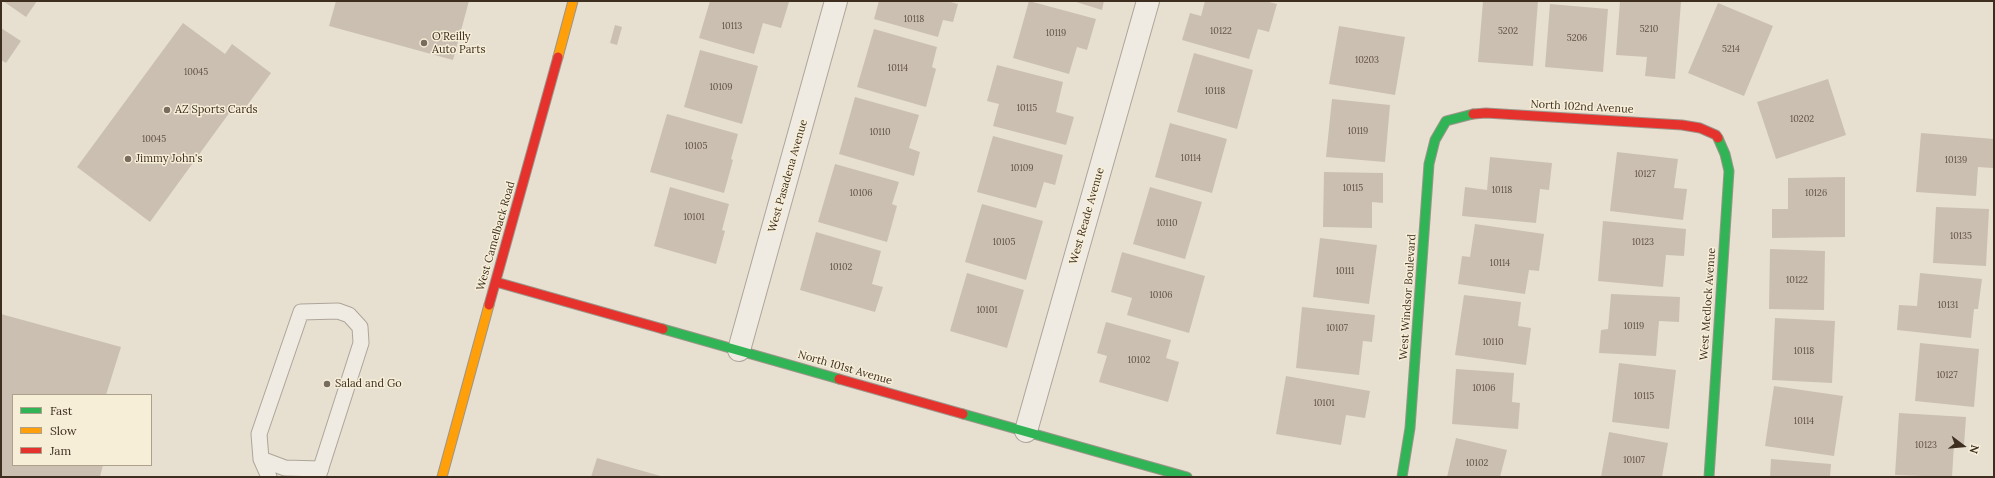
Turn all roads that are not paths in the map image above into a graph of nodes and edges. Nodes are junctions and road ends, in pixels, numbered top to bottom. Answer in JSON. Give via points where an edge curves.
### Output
{"nodes":[{"id":1,"x":573,"y":1,"type":"edge"},
{"id":2,"x":836,"y":1,"type":"edge"},
{"id":3,"x":1148,"y":1,"type":"edge"},
{"id":4,"x":1446,"y":121,"type":"joint"},
{"id":5,"x":1716,"y":135,"type":"joint"},
{"id":6,"x":496,"y":282,"type":"junction"},
{"id":7,"x":739,"y":350,"type":"junction"},
{"id":8,"x":1026,"y":431,"type":"junction"},
{"id":9,"x":261,"y":459,"type":"junction"},
{"id":10,"x":320,"y":473,"type":"edge"},
{"id":11,"x":269,"y":477,"type":"edge"},
{"id":12,"x":442,"y":477,"type":"edge"},
{"id":13,"x":1187,"y":477,"type":"edge"},
{"id":14,"x":1402,"y":477,"type":"edge"},
{"id":15,"x":1709,"y":477,"type":"edge"}],
"edges":[{"from":1,"to":6,"type":"street","name":"West Camelback Road"},
{"from":2,"to":7,"type":"street","name":"West Pasadena Avenue"},
{"from":3,"to":8,"type":"street","name":"West Reade Avenue"},
{"from":4,"to":5,"type":"street","name":"North 102nd Avenue","via":[[1486,113],[1682,124]]},
{"from":4,"to":14,"type":"street","name":"West Windsor Boulevard","via":[[1435,140],[1429,164],[1410,428]]},
{"from":5,"to":15,"type":"street","name":"West Medlock Avenue","via":[[1725,154],[1729,171]]},
{"from":6,"to":7,"type":"street","name":"North 101st Avenue"},
{"from":6,"to":12,"type":"street","name":"West Camelback Road"},
{"from":7,"to":8,"type":"street","name":"North 101st Avenue"},
{"from":8,"to":13,"type":"street","name":"North 101st Avenue"},
{"from":9,"to":10,"type":"lane","via":[[285,468]]},
{"from":9,"to":10,"type":"lane","via":[[259,434],[301,312],[338,311],[349,315],[360,327],[361,343]]},
{"from":9,"to":11,"type":"lane"}]}
